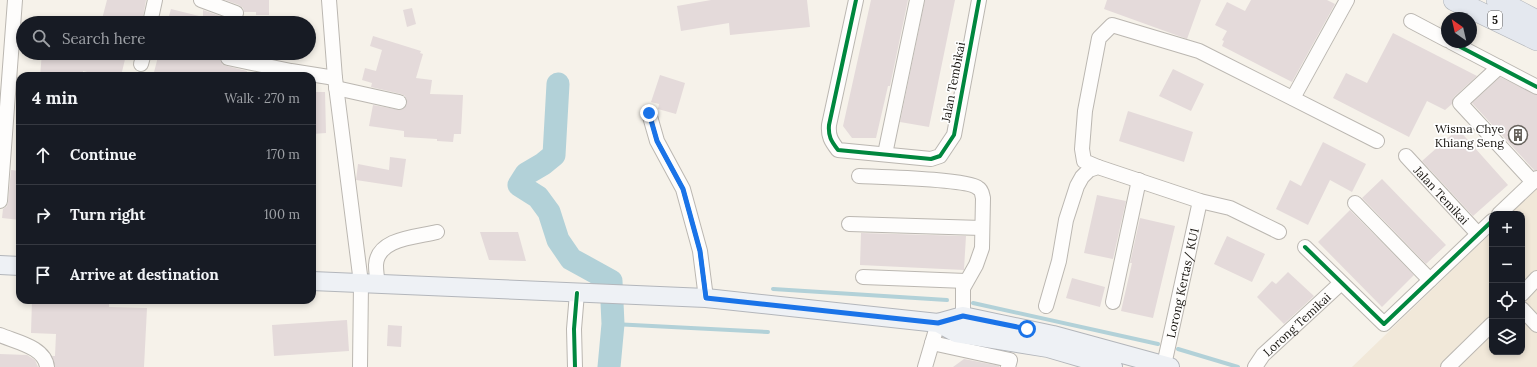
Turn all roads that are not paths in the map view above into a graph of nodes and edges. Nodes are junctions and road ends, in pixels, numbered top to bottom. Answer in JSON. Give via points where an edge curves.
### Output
{"nodes":[{"id":1,"x":15,"y":0,"type":"edge"},
{"id":2,"x":155,"y":0,"type":"edge"},
{"id":3,"x":201,"y":0,"type":"edge"},
{"id":4,"x":329,"y":0,"type":"edge"},
{"id":5,"x":856,"y":0,"type":"edge"},
{"id":6,"x":917,"y":0,"type":"edge"},
{"id":7,"x":979,"y":0,"type":"edge"},
{"id":8,"x":1347,"y":0,"type":"edge"},
{"id":9,"x":1454,"y":0,"type":"edge"},
{"id":10,"x":1497,"y":0,"type":"edge"},
{"id":11,"x":236,"y":13,"type":"dead end"},
{"id":12,"x":152,"y":16,"type":"edge"},
{"id":13,"x":1411,"y":21,"type":"dead end"},
{"id":14,"x":1537,"y":21,"type":"edge"},
{"id":15,"x":1441,"y":37,"type":"edge"},
{"id":16,"x":1537,"y":40,"type":"edge"},
{"id":17,"x":1463,"y":48,"type":"edge"},
{"id":18,"x":236,"y":60,"type":"edge"},
{"id":19,"x":1500,"y":67,"type":"junction"},
{"id":20,"x":283,"y":72,"type":"edge"},
{"id":21,"x":316,"y":79,"type":"edge"},
{"id":22,"x":336,"y":83,"type":"junction"},
{"id":23,"x":1537,"y":87,"type":"edge"},
{"id":24,"x":1293,"y":98,"type":"junction"},
{"id":25,"x":399,"y":102,"type":"dead end"},
{"id":26,"x":649,"y":113,"type":"dead end"},
{"id":27,"x":1377,"y":141,"type":"dead end"},
{"id":28,"x":885,"y":154,"type":"junction"},
{"id":29,"x":1406,"y":156,"type":"dead end"},
{"id":30,"x":1098,"y":167,"type":"junction"},
{"id":31,"x":859,"y":176,"type":"dead end"},
{"id":32,"x":1139,"y":180,"type":"junction"},
{"id":33,"x":1535,"y":180,"type":"edge"},
{"id":34,"x":0,"y":201,"type":"edge"},
{"id":35,"x":1200,"y":201,"type":"junction"},
{"id":36,"x":1356,"y":203,"type":"dead end"},
{"id":37,"x":1502,"y":211,"type":"edge"},
{"id":38,"x":849,"y":224,"type":"dead end"},
{"id":39,"x":1489,"y":224,"type":"edge"},
{"id":40,"x":982,"y":228,"type":"junction"},
{"id":41,"x":437,"y":232,"type":"dead end"},
{"id":42,"x":1279,"y":232,"type":"dead end"},
{"id":43,"x":1478,"y":234,"type":"junction"},
{"id":44,"x":1305,"y":248,"type":"dead end"},
{"id":45,"x":0,"y":265,"type":"edge"},
{"id":46,"x":16,"y":266,"type":"edge"},
{"id":47,"x":863,"y":277,"type":"dead end"},
{"id":48,"x":1537,"y":278,"type":"edge"},
{"id":49,"x":316,"y":280,"type":"edge"},
{"id":50,"x":1430,"y":280,"type":"junction"},
{"id":51,"x":966,"y":281,"type":"junction"},
{"id":52,"x":369,"y":283,"type":"junction"},
{"id":53,"x":1341,"y":283,"type":"junction"},
{"id":54,"x":1525,"y":291,"type":"edge"},
{"id":55,"x":584,"y":293,"type":"junction"},
{"id":56,"x":706,"y":298,"type":"junction"},
{"id":57,"x":1113,"y":302,"type":"dead end"},
{"id":58,"x":1046,"y":306,"type":"dead end"},
{"id":59,"x":1525,"y":312,"type":"edge"},
{"id":60,"x":963,"y":316,"type":"junction"},
{"id":61,"x":938,"y":323,"type":"junction"},
{"id":62,"x":1537,"y":325,"type":"edge"},
{"id":63,"x":1489,"y":327,"type":"edge"},
{"id":64,"x":0,"y":335,"type":"edge"},
{"id":65,"x":932,"y":343,"type":"junction"},
{"id":66,"x":1167,"y":366,"type":"edge"},
{"id":67,"x":47,"y":367,"type":"edge"},
{"id":68,"x":360,"y":367,"type":"edge"},
{"id":69,"x":575,"y":367,"type":"edge"},
{"id":70,"x":925,"y":367,"type":"edge"},
{"id":71,"x":1008,"y":367,"type":"edge"},
{"id":72,"x":1113,"y":367,"type":"edge"},
{"id":73,"x":1255,"y":367,"type":"edge"},
{"id":74,"x":1448,"y":367,"type":"edge"}],
"edges":[{"from":1,"to":34,"type":"street"},
{"from":2,"to":12,"type":"street"},
{"from":3,"to":11,"type":"street"},
{"from":4,"to":22,"type":"street"},
{"from":5,"to":28,"type":"street","via":[[828,134],[838,150]]},
{"from":6,"to":28,"type":"street"},
{"from":7,"to":28,"type":"street","name":"Jalan Tembikai","via":[[954,134],[940,156],[932,159]]},
{"from":8,"to":24,"type":"street"},
{"from":9,"to":16,"type":"highway","number":"5"},
{"from":10,"to":14,"type":"highway","number":"5"},
{"from":13,"to":15,"type":"street"},
{"from":17,"to":19,"type":"street"},
{"from":18,"to":20,"type":"street"},
{"from":19,"to":23,"type":"street"},
{"from":19,"to":33,"type":"street","via":[[1460,103]]},
{"from":21,"to":22,"type":"street"},
{"from":22,"to":25,"type":"street"},
{"from":22,"to":52,"type":"street"},
{"from":24,"to":27,"type":"street"},
{"from":24,"to":30,"type":"street","via":[[1199,51],[1112,25],[1099,38],[1085,111],[1082,149],[1084,161]]},
{"from":26,"to":56,"type":"street","via":[[657,141],[683,189],[700,251]]},
{"from":29,"to":43,"type":"street","name":"Jalan Temikai"},
{"from":30,"to":32,"type":"street"},
{"from":30,"to":58,"type":"street","via":[[1089,170],[1077,186],[1066,220],[1059,261]]},
{"from":31,"to":40,"type":"street","via":[[951,181],[977,186],[983,198]]},
{"from":32,"to":35,"type":"street"},
{"from":32,"to":57,"type":"street"},
{"from":33,"to":37,"type":"street"},
{"from":35,"to":42,"type":"street","via":[[1230,208]]},
{"from":35,"to":66,"type":"street","name":"Lorong Kertas/ KU1"},
{"from":36,"to":50,"type":"street"},
{"from":38,"to":40,"type":"street"},
{"from":39,"to":43,"type":"street"},
{"from":40,"to":51,"type":"street","via":[[982,248],[976,266]]},
{"from":41,"to":52,"type":"street","via":[[387,245],[379,254]]},
{"from":43,"to":50,"type":"street"},
{"from":44,"to":53,"type":"street"},
{"from":45,"to":46,"type":"main road"},
{"from":47,"to":51,"type":"street"},
{"from":48,"to":54,"type":"street"},
{"from":49,"to":52,"type":"main road"},
{"from":50,"to":53,"type":"street","via":[[1384,324]]},
{"from":51,"to":60,"type":"street","via":[[963,288]]},
{"from":52,"to":55,"type":"main road"},
{"from":52,"to":68,"type":"street"},
{"from":53,"to":73,"type":"street","name":"Lorong Temikai","via":[[1263,354]]},
{"from":55,"to":56,"type":"main road"},
{"from":55,"to":69,"type":"street","via":[[574,329]]},
{"from":56,"to":61,"type":"main road"},
{"from":59,"to":62,"type":"street"},
{"from":60,"to":61,"type":"main road"},
{"from":60,"to":66,"type":"main road","via":[[1053,334]]},
{"from":61,"to":65,"type":"street"},
{"from":61,"to":72,"type":"main road","via":[[956,333],[1048,348]]},
{"from":63,"to":74,"type":"street"},
{"from":64,"to":67,"type":"street","via":[[35,349],[47,361]]},
{"from":65,"to":70,"type":"street"},
{"from":65,"to":71,"type":"street","via":[[1010,360]]}]}
